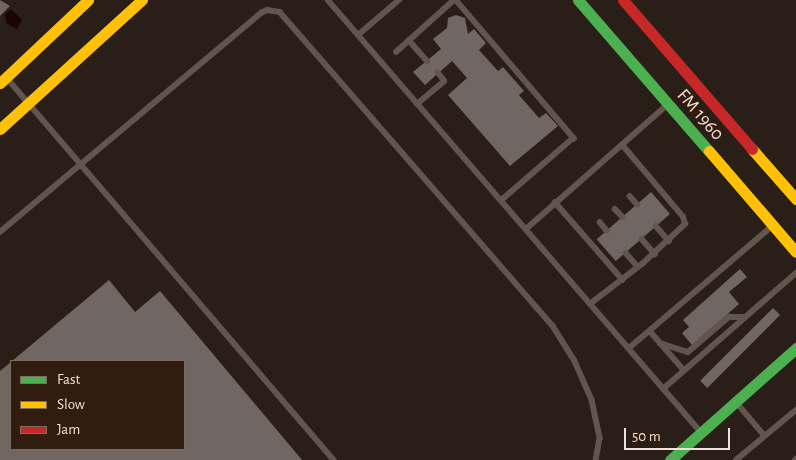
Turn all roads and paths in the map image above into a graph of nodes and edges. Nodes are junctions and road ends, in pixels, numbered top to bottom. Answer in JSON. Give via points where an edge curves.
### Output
{"nodes":[{"id":1,"x":88,"y":0,"type":"edge"},
{"id":2,"x":142,"y":0,"type":"edge"},
{"id":3,"x":328,"y":0,"type":"edge"},
{"id":4,"x":399,"y":0,"type":"edge"},
{"id":5,"x":455,"y":0,"type":"edge"},
{"id":6,"x":578,"y":0,"type":"edge"},
{"id":7,"x":622,"y":0,"type":"edge"},
{"id":8,"x":358,"y":35,"type":"junction"},
{"id":9,"x":408,"y":40,"type":"junction"},
{"id":10,"x":396,"y":52,"type":"dead end"},
{"id":11,"x":426,"y":61,"type":"dead end"},
{"id":12,"x":438,"y":73,"type":"dead end"},
{"id":13,"x":3,"y":80,"type":"edge"},
{"id":14,"x":29,"y":103,"type":"junction"},
{"id":15,"x":417,"y":104,"type":"junction"},
{"id":16,"x":668,"y":104,"type":"junction"},
{"id":17,"x":0,"y":129,"type":"edge"},
{"id":18,"x":622,"y":145,"type":"junction"},
{"id":19,"x":81,"y":164,"type":"junction"},
{"id":20,"x":630,"y":196,"type":"dead end"},
{"id":21,"x":796,"y":199,"type":"edge"},
{"id":22,"x":501,"y":201,"type":"junction"},
{"id":23,"x":555,"y":202,"type":"junction"},
{"id":24,"x":637,"y":204,"type":"dead end"},
{"id":25,"x":615,"y":209,"type":"dead end"},
{"id":26,"x":623,"y":217,"type":"dead end"},
{"id":27,"x":600,"y":222,"type":"dead end"},
{"id":28,"x":773,"y":225,"type":"junction"},
{"id":29,"x":656,"y":226,"type":"dead end"},
{"id":30,"x":526,"y":229,"type":"junction"},
{"id":31,"x":607,"y":231,"type":"dead end"},
{"id":32,"x":0,"y":232,"type":"edge"},
{"id":33,"x":642,"y":239,"type":"dead end"},
{"id":34,"x":670,"y":241,"type":"junction"},
{"id":35,"x":796,"y":252,"type":"edge"},
{"id":36,"x":626,"y":253,"type":"dead end"},
{"id":37,"x":655,"y":254,"type":"junction"},
{"id":38,"x":638,"y":268,"type":"junction"},
{"id":39,"x":796,"y":272,"type":"edge"},
{"id":40,"x":623,"y":280,"type":"junction"},
{"id":41,"x":590,"y":304,"type":"junction"},
{"id":42,"x":745,"y":316,"type":"junction"},
{"id":43,"x":650,"y":331,"type":"junction"},
{"id":44,"x":660,"y":343,"type":"junction"},
{"id":45,"x":629,"y":348,"type":"junction"},
{"id":46,"x":796,"y":348,"type":"edge"},
{"id":47,"x":683,"y":369,"type":"junction"},
{"id":48,"x":663,"y":389,"type":"junction"},
{"id":49,"x":737,"y":402,"type":"junction"},
{"id":50,"x":796,"y":410,"type":"edge"},
{"id":51,"x":701,"y":433,"type":"junction"},
{"id":52,"x":765,"y":436,"type":"junction"},
{"id":53,"x":743,"y":454,"type":"junction"},
{"id":54,"x":334,"y":460,"type":"edge"},
{"id":55,"x":596,"y":460,"type":"edge"},
{"id":56,"x":670,"y":460,"type":"edge"},
{"id":57,"x":736,"y":460,"type":"edge"},
{"id":58,"x":748,"y":460,"type":"edge"}],
"edges":[{"from":1,"to":13,"type":"main road"},
{"from":2,"to":14,"type":"main road"},
{"from":3,"to":8,"type":"lane"},
{"from":4,"to":8,"type":"lane"},
{"from":5,"to":9,"type":"lane"},
{"from":5,"to":22,"type":"lane","via":[[574,138]]},
{"from":6,"to":16,"type":"main road","name":"FM 1960","number":"FM 1960"},
{"from":7,"to":21,"type":"main road","name":"FM 1960","number":"FM 1960"},
{"from":8,"to":15,"type":"lane"},
{"from":9,"to":10,"type":"lane"},
{"from":9,"to":11,"type":"lane"},
{"from":12,"to":15,"type":"lane","via":[[444,81]]},
{"from":13,"to":14,"type":"lane"},
{"from":14,"to":17,"type":"main road"},
{"from":14,"to":19,"type":"lane"},
{"from":15,"to":22,"type":"lane"},
{"from":16,"to":18,"type":"lane"},
{"from":16,"to":28,"type":"main road","name":"FM 1960","number":"FM 1960"},
{"from":18,"to":23,"type":"lane"},
{"from":18,"to":34,"type":"lane","via":[[683,217],[684,229]]},
{"from":19,"to":32,"type":"lane"},
{"from":19,"to":54,"type":"lane"},
{"from":19,"to":55,"type":"lane","via":[[261,13],[267,10],[280,12],[553,326],[574,359],[592,400],[600,438]]},
{"from":20,"to":24,"type":"lane"},
{"from":22,"to":30,"type":"lane"},
{"from":23,"to":30,"type":"lane"},
{"from":23,"to":40,"type":"lane"},
{"from":25,"to":26,"type":"lane"},
{"from":27,"to":31,"type":"lane"},
{"from":28,"to":35,"type":"main road","name":"FM 1960","number":"FM 1960"},
{"from":28,"to":43,"type":"lane"},
{"from":29,"to":34,"type":"lane"},
{"from":30,"to":41,"type":"lane"},
{"from":33,"to":37,"type":"lane"},
{"from":34,"to":37,"type":"lane"},
{"from":36,"to":38,"type":"lane"},
{"from":37,"to":38,"type":"lane"},
{"from":38,"to":40,"type":"lane"},
{"from":39,"to":42,"type":"lane"},
{"from":40,"to":41,"type":"lane"},
{"from":41,"to":45,"type":"lane"},
{"from":42,"to":44,"type":"lane","via":[[729,318],[688,352]]},
{"from":42,"to":47,"type":"lane"},
{"from":43,"to":44,"type":"lane"},
{"from":43,"to":45,"type":"lane"},
{"from":44,"to":47,"type":"lane"},
{"from":45,"to":48,"type":"lane"},
{"from":46,"to":49,"type":"main road"},
{"from":47,"to":48,"type":"lane"},
{"from":48,"to":51,"type":"lane"},
{"from":49,"to":51,"type":"main road"},
{"from":49,"to":52,"type":"lane"},
{"from":50,"to":52,"type":"lane"},
{"from":51,"to":56,"type":"main road"},
{"from":52,"to":53,"type":"lane"},
{"from":53,"to":57,"type":"lane"},
{"from":53,"to":58,"type":"lane"}]}
